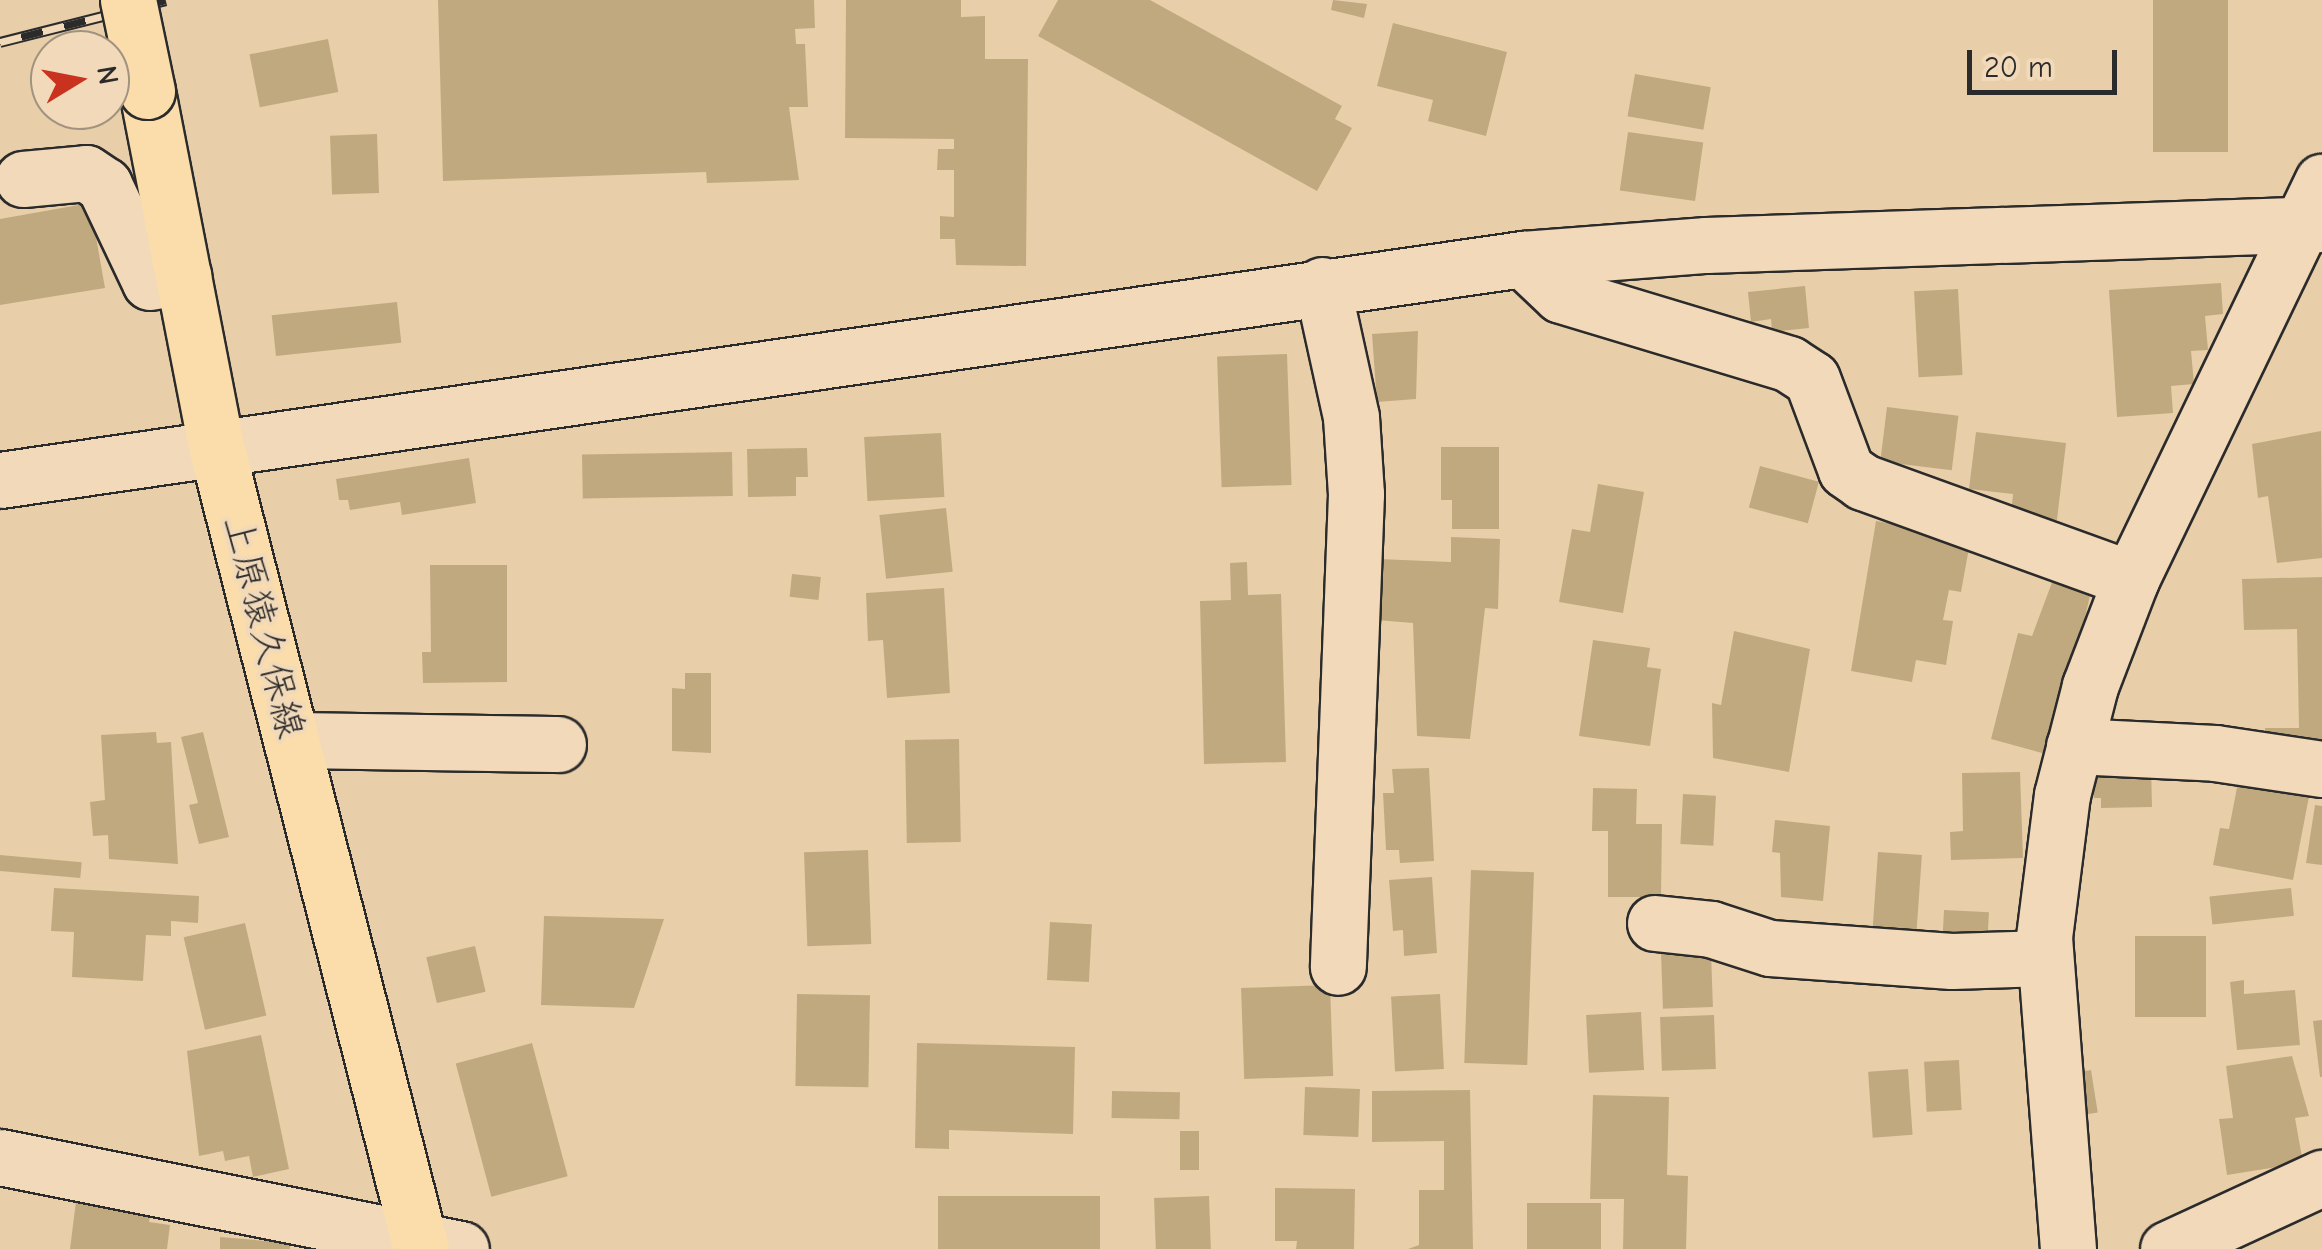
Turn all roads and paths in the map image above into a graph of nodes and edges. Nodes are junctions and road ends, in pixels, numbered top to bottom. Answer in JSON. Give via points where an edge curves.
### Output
{"nodes":[{"id":1,"x":128,"y":0,"type":"edge"},
{"id":2,"x":23,"y":179,"type":"dead end"},
{"id":3,"x":2316,"y":210,"type":"edge"},
{"id":4,"x":1523,"y":259,"type":"junction"},
{"id":5,"x":183,"y":276,"type":"junction"},
{"id":6,"x":1322,"y":285,"type":"junction"},
{"id":7,"x":216,"y":446,"type":"junction"},
{"id":8,"x":0,"y":480,"type":"edge"},
{"id":9,"x":2131,"y":579,"type":"junction"},
{"id":10,"x":292,"y":740,"type":"junction"},
{"id":11,"x":558,"y":744,"type":"dead end"},
{"id":12,"x":2074,"y":746,"type":"junction"},
{"id":13,"x":2322,"y":769,"type":"edge"},
{"id":14,"x":1654,"y":923,"type":"dead end"},
{"id":15,"x":2045,"y":958,"type":"junction"},
{"id":16,"x":1338,"y":967,"type":"dead end"},
{"id":17,"x":0,"y":1157,"type":"edge"},
{"id":18,"x":2322,"y":1178,"type":"edge"},
{"id":19,"x":434,"y":1247,"type":"edge"},
{"id":20,"x":2068,"y":1249,"type":"edge"},
{"id":21,"x":2168,"y":1249,"type":"edge"}],
"edges":[{"from":1,"to":5,"type":"main road","name":"上原猿久保線","bridge":true},
{"from":2,"to":5,"type":"street","via":[[86,173],[104,186],[150,282]]},
{"from":3,"to":4,"type":"street"},
{"from":3,"to":9,"type":"street"},
{"from":4,"to":6,"type":"street"},
{"from":4,"to":9,"type":"street","via":[[1561,295],[1707,334],[1800,372],[1825,401],[1846,470],[1863,482]]},
{"from":5,"to":7,"type":"main road","name":"上原猿久保線"},
{"from":6,"to":7,"type":"street"},
{"from":6,"to":16,"type":"street","via":[[1351,417],[1356,494]]},
{"from":7,"to":8,"type":"street"},
{"from":7,"to":10,"type":"main road","name":"上原猿久保線"},
{"from":9,"to":12,"type":"street"},
{"from":10,"to":11,"type":"street"},
{"from":10,"to":19,"type":"main road","name":"上原猿久保線"},
{"from":12,"to":13,"type":"street","via":[[2215,753]]},
{"from":12,"to":15,"type":"street","via":[[2062,796]]},
{"from":14,"to":15,"type":"street","via":[[1711,929],[1770,948],[1952,961]]},
{"from":15,"to":20,"type":"street"},
{"from":17,"to":19,"type":"street"},
{"from":18,"to":21,"type":"street"}]}
